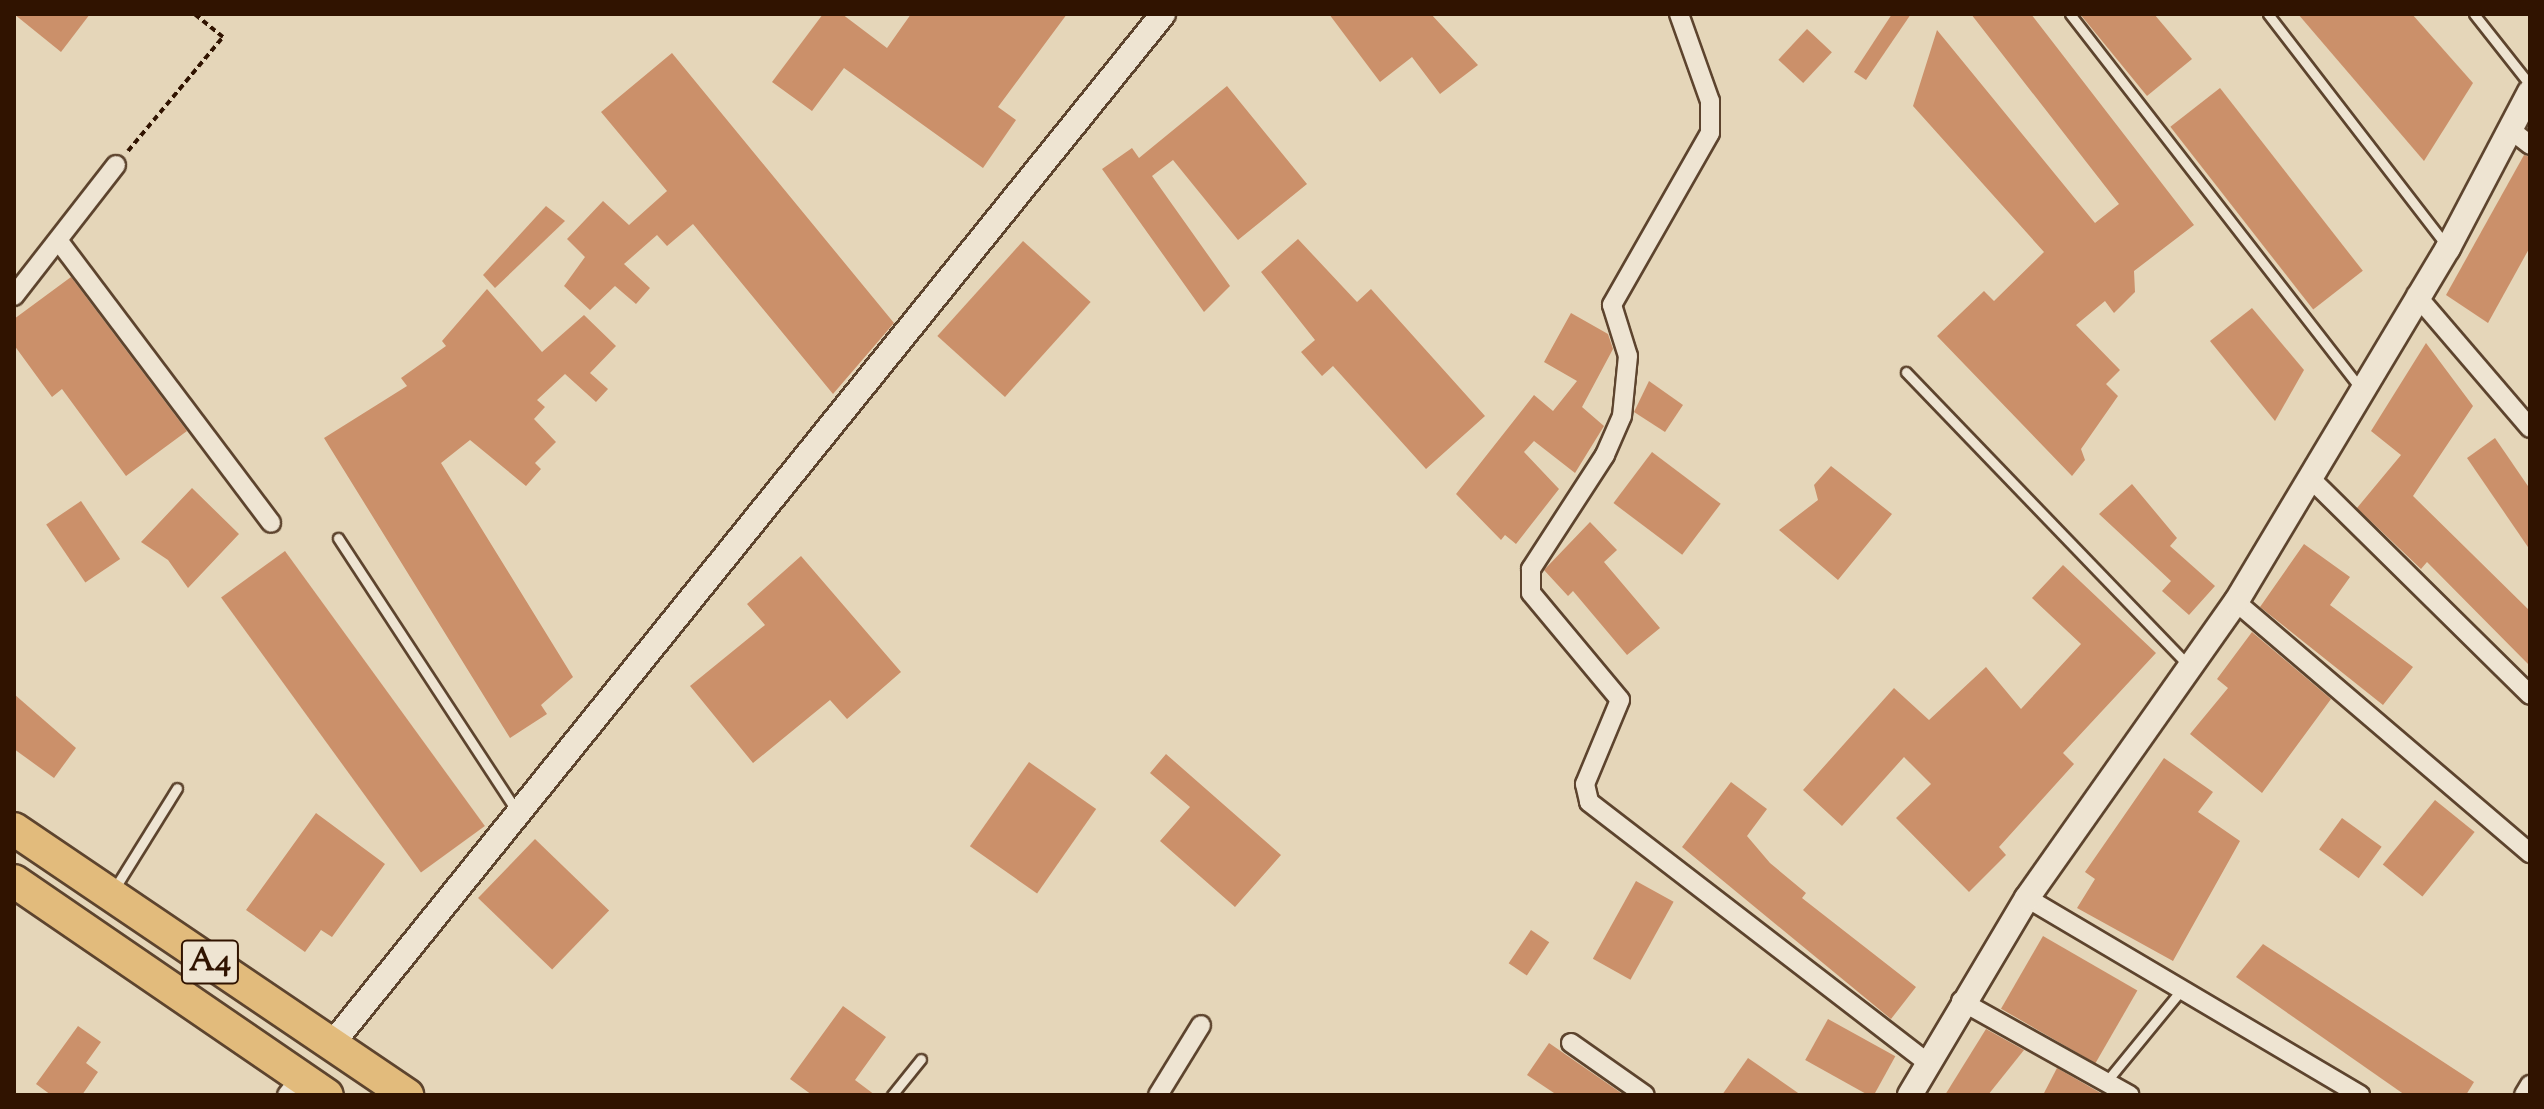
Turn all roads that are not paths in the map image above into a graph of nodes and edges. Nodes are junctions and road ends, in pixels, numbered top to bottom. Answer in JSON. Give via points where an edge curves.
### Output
{"nodes":[{"id":1,"x":1163,"y":14,"type":"edge"},
{"id":2,"x":1679,"y":14,"type":"edge"},
{"id":3,"x":2070,"y":14,"type":"edge"},
{"id":4,"x":2268,"y":14,"type":"edge"},
{"id":5,"x":2474,"y":14,"type":"edge"},
{"id":6,"x":2530,"y":85,"type":"edge"},
{"id":7,"x":2530,"y":92,"type":"edge"},
{"id":8,"x":2520,"y":137,"type":"edge"},
{"id":9,"x":116,"y":165,"type":"road end"},
{"id":10,"x":61,"y":244,"type":"junction"},
{"id":11,"x":2448,"y":248,"type":"junction"},
{"id":12,"x":2416,"y":295,"type":"junction"},
{"id":13,"x":14,"y":296,"type":"edge"},
{"id":14,"x":1906,"y":372,"type":"dead end"},
{"id":15,"x":2361,"y":389,"type":"junction"},
{"id":16,"x":2530,"y":428,"type":"edge"},
{"id":17,"x":2309,"y":477,"type":"junction"},
{"id":18,"x":271,"y":523,"type":"dead end"},
{"id":19,"x":338,"y":538,"type":"dead end"},
{"id":20,"x":2236,"y":602,"type":"junction"},
{"id":21,"x":2190,"y":667,"type":"junction"},
{"id":22,"x":2530,"y":695,"type":"edge"},
{"id":23,"x":177,"y":788,"type":"dead end"},
{"id":24,"x":520,"y":816,"type":"junction"},
{"id":25,"x":14,"y":829,"type":"edge"},
{"id":26,"x":2530,"y":853,"type":"edge"},
{"id":27,"x":14,"y":881,"type":"edge"},
{"id":28,"x":110,"y":895,"type":"junction"},
{"id":29,"x":2027,"y":898,"type":"junction"},
{"id":30,"x":2182,"y":989,"type":"junction"},
{"id":31,"x":1961,"y":1001,"type":"junction"},
{"id":32,"x":1201,"y":1025,"type":"dead end"},
{"id":33,"x":1571,"y":1043,"type":"dead end"},
{"id":34,"x":332,"y":1044,"type":"junction"},
{"id":35,"x":921,"y":1059,"type":"dead end"},
{"id":36,"x":1928,"y":1063,"type":"junction"},
{"id":37,"x":2105,"y":1083,"type":"junction"},
{"id":38,"x":305,"y":1089,"type":"edge"},
{"id":39,"x":407,"y":1095,"type":"edge"},
{"id":40,"x":892,"y":1095,"type":"edge"},
{"id":41,"x":1158,"y":1095,"type":"edge"},
{"id":42,"x":1645,"y":1095,"type":"edge"},
{"id":43,"x":1910,"y":1095,"type":"edge"},
{"id":44,"x":2129,"y":1095,"type":"edge"},
{"id":45,"x":2360,"y":1095,"type":"edge"}],
"edges":[{"from":1,"to":24,"type":"street"},
{"from":2,"to":36,"type":"street","via":[[1710,101],[1710,133],[1612,305],[1628,356],[1622,416],[1531,569],[1531,593],[1620,700],[1585,784],[1589,802]]},
{"from":3,"to":15,"type":"lane"},
{"from":4,"to":11,"type":"lane"},
{"from":5,"to":6,"type":"lane"},
{"from":7,"to":8,"type":"street"},
{"from":8,"to":11,"type":"street"},
{"from":9,"to":10,"type":"street"},
{"from":10,"to":13,"type":"street"},
{"from":10,"to":18,"type":"street"},
{"from":11,"to":12,"type":"street"},
{"from":12,"to":15,"type":"street"},
{"from":12,"to":16,"type":"street"},
{"from":14,"to":21,"type":"lane"},
{"from":15,"to":17,"type":"street"},
{"from":17,"to":20,"type":"street"},
{"from":17,"to":22,"type":"street"},
{"from":19,"to":24,"type":"lane"},
{"from":20,"to":21,"type":"street"},
{"from":20,"to":26,"type":"street"},
{"from":21,"to":29,"type":"street"},
{"from":23,"to":28,"type":"lane"},
{"from":24,"to":34,"type":"street"},
{"from":25,"to":28,"type":"highway","number":"A4"},
{"from":27,"to":38,"type":"highway","number":"A4"},
{"from":28,"to":34,"type":"highway","number":"A4"},
{"from":29,"to":30,"type":"street"},
{"from":29,"to":31,"type":"street"},
{"from":30,"to":37,"type":"lane"},
{"from":30,"to":45,"type":"street"},
{"from":31,"to":36,"type":"street"},
{"from":31,"to":37,"type":"street"},
{"from":32,"to":41,"type":"street"},
{"from":33,"to":42,"type":"street"},
{"from":34,"to":39,"type":"highway","number":"A4"},
{"from":35,"to":40,"type":"lane"},
{"from":36,"to":43,"type":"street"},
{"from":37,"to":44,"type":"street"}]}
